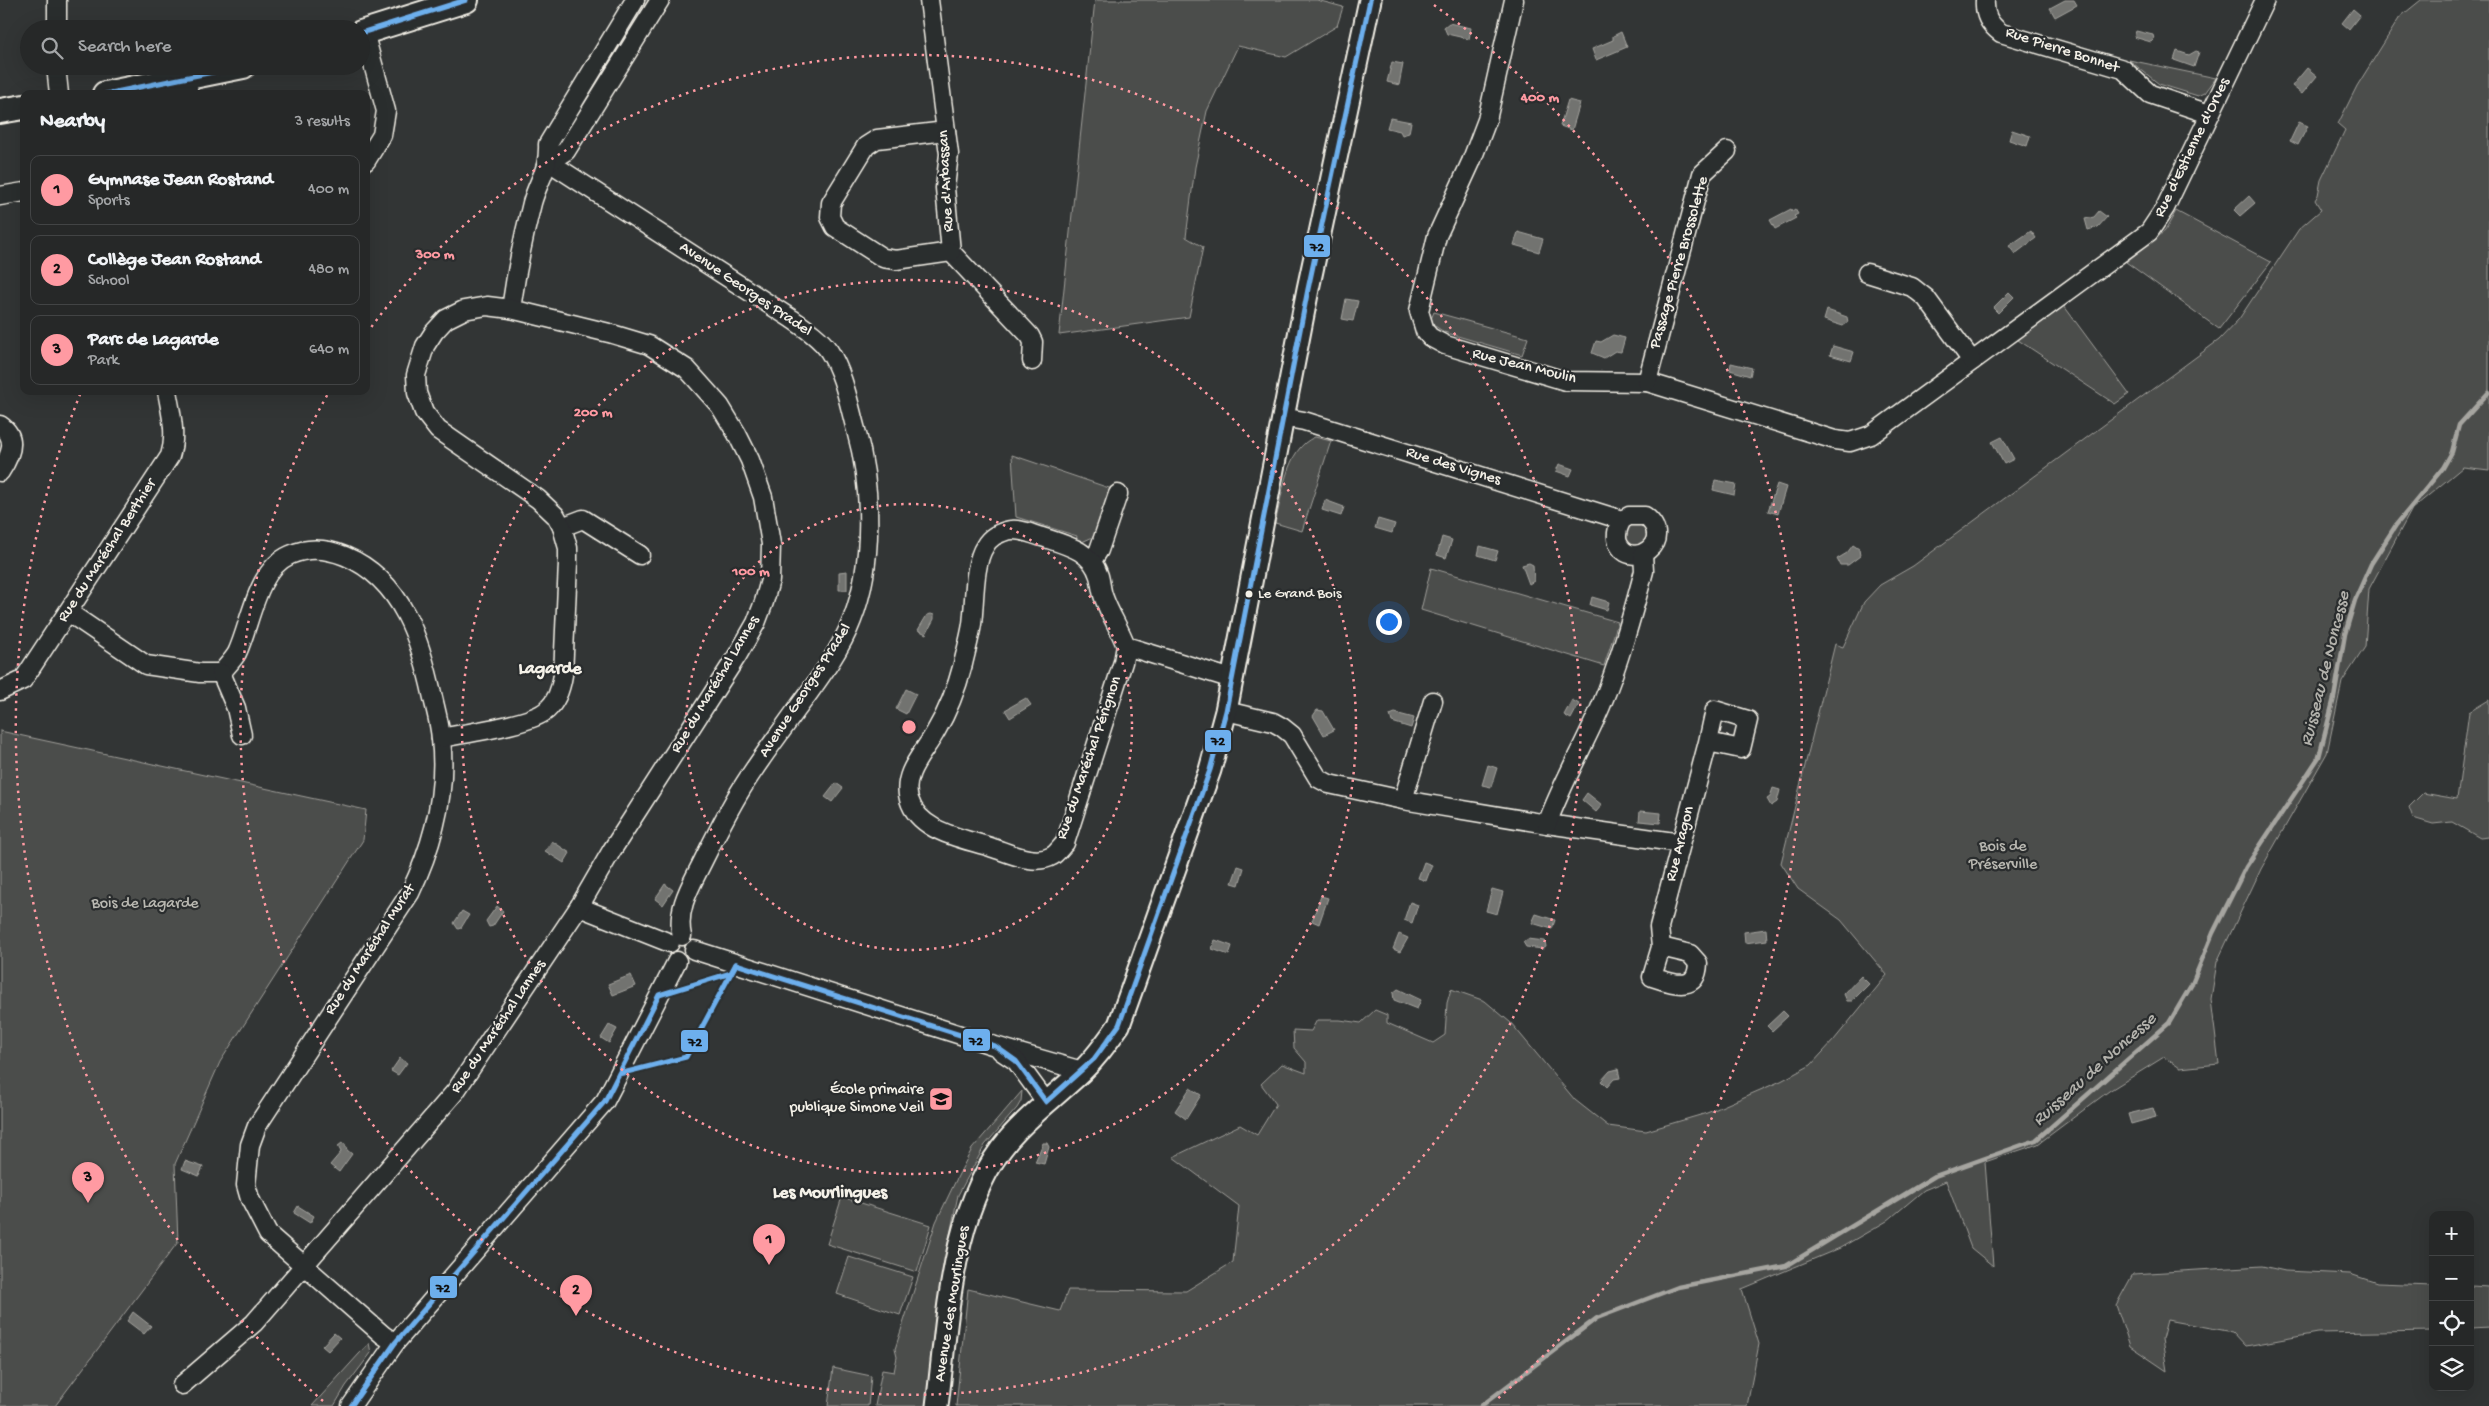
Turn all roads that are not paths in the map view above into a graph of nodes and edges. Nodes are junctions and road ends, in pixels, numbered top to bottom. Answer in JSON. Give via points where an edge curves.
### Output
{"nodes":[{"id":1,"x":57,"y":0,"type":"edge"},
{"id":2,"x":466,"y":0,"type":"edge"},
{"id":3,"x":635,"y":0,"type":"edge"},
{"id":4,"x":660,"y":0,"type":"edge"},
{"id":5,"x":928,"y":0,"type":"edge"},
{"id":6,"x":1370,"y":0,"type":"edge"},
{"id":7,"x":1514,"y":0,"type":"edge"},
{"id":8,"x":1985,"y":0,"type":"edge"},
{"id":9,"x":2265,"y":0,"type":"edge"},
{"id":10,"x":57,"y":20,"type":"edge"},
{"id":11,"x":370,"y":31,"type":"edge"},
{"id":12,"x":370,"y":57,"type":"edge"},
{"id":13,"x":57,"y":75,"type":"edge"},
{"id":14,"x":218,"y":75,"type":"edge"},
{"id":15,"x":188,"y":86,"type":"edge"},
{"id":16,"x":59,"y":90,"type":"edge"},
{"id":17,"x":146,"y":90,"type":"edge"},
{"id":18,"x":20,"y":108,"type":"edge"},
{"id":19,"x":0,"y":111,"type":"edge"},
{"id":20,"x":2209,"y":114,"type":"junction"},
{"id":21,"x":946,"y":130,"type":"junction"},
{"id":22,"x":1727,"y":152,"type":"dead end"},
{"id":23,"x":370,"y":154,"type":"edge"},
{"id":24,"x":549,"y":162,"type":"junction"},
{"id":25,"x":20,"y":193,"type":"edge"},
{"id":26,"x":0,"y":196,"type":"edge"},
{"id":27,"x":951,"y":252,"type":"junction"},
{"id":28,"x":1867,"y":273,"type":"dead end"},
{"id":29,"x":511,"y":309,"type":"junction"},
{"id":30,"x":1032,"y":361,"type":"dead end"},
{"id":31,"x":1972,"y":361,"type":"junction"},
{"id":32,"x":1647,"y":382,"type":"junction"},
{"id":33,"x":167,"y":395,"type":"edge"},
{"id":34,"x":1282,"y":416,"type":"junction"},
{"id":35,"x":0,"y":425,"type":"edge"},
{"id":36,"x":0,"y":472,"type":"edge"},
{"id":37,"x":1118,"y":494,"type":"dead end"},
{"id":38,"x":1622,"y":520,"type":"junction"},
{"id":39,"x":562,"y":527,"type":"junction"},
{"id":40,"x":1643,"y":554,"type":"junction"},
{"id":41,"x":640,"y":555,"type":"dead end"},
{"id":42,"x":1092,"y":561,"type":"junction"},
{"id":43,"x":68,"y":612,"type":"junction"},
{"id":44,"x":1126,"y":646,"type":"junction"},
{"id":45,"x":221,"y":673,"type":"junction"},
{"id":46,"x":1232,"y":679,"type":"junction"},
{"id":47,"x":0,"y":691,"type":"edge"},
{"id":48,"x":1433,"y":701,"type":"dead end"},
{"id":49,"x":1226,"y":711,"type":"junction"},
{"id":50,"x":242,"y":735,"type":"dead end"},
{"id":51,"x":441,"y":738,"type":"junction"},
{"id":52,"x":1708,"y":742,"type":"dead end"},
{"id":53,"x":1403,"y":800,"type":"junction"},
{"id":54,"x":1547,"y":824,"type":"junction"},
{"id":55,"x":1681,"y":843,"type":"junction"},
{"id":56,"x":579,"y":907,"type":"junction"},
{"id":57,"x":676,"y":940,"type":"junction"},
{"id":58,"x":1661,"y":947,"type":"dead end"},
{"id":59,"x":694,"y":950,"type":"junction"},
{"id":60,"x":677,"y":960,"type":"junction"},
{"id":61,"x":995,"y":1046,"type":"junction"},
{"id":62,"x":1082,"y":1071,"type":"junction"},
{"id":63,"x":1046,"y":1102,"type":"junction"},
{"id":64,"x":304,"y":1265,"type":"junction"},
{"id":65,"x":395,"y":1343,"type":"junction"},
{"id":66,"x":182,"y":1385,"type":"dead end"},
{"id":67,"x":350,"y":1406,"type":"edge"},
{"id":68,"x":937,"y":1406,"type":"edge"}],
"edges":[{"from":1,"to":10,"type":"street"},
{"from":2,"to":11,"type":"main road"},
{"from":3,"to":24,"type":"street","via":[[548,144]]},
{"from":4,"to":24,"type":"street","via":[[566,152]]},
{"from":5,"to":21,"type":"street","name":"Rue d'Arbassan"},
{"from":6,"to":34,"type":"street","name":"Avenue des Mourlingues"},
{"from":7,"to":32,"type":"street","name":"Rue Jean Moulin","via":[[1487,120],[1437,236],[1419,311],[1421,321],[1430,337],[1445,345],[1550,377],[1581,382]]},
{"from":8,"to":20,"type":"street","name":"Rue Pierre Bonnet","via":[[1987,17],[2001,33],[2123,69],[2150,94]]},
{"from":9,"to":20,"type":"street","name":"Rue d'Estienne d'Orves"},
{"from":12,"to":23,"type":"street","via":[[386,111],[382,135]]},
{"from":13,"to":16,"type":"street"},
{"from":14,"to":15,"type":"main road"},
{"from":15,"to":17,"type":"main road"},
{"from":18,"to":19,"type":"main road"},
{"from":20,"to":31,"type":"street","name":"Rue d'Estienne d'Orves","via":[[2165,208],[2148,232]]},
{"from":21,"to":27,"type":"street","name":"Rue d'Arbassan","via":[[949,154],[945,188]]},
{"from":21,"to":27,"type":"street","via":[[877,139],[866,146],[831,203],[830,217],[835,227],[883,258],[896,260]]},
{"from":22,"to":32,"type":"street","name":"Passage Pierre Brossolette","via":[[1702,174]]},
{"from":24,"to":29,"type":"street","via":[[531,209],[517,264]]},
{"from":24,"to":57,"type":"street","name":"Avenue Georges Pradel","via":[[820,340],[829,351],[841,379],[861,449],[868,506],[866,549],[861,596],[851,623],[831,658],[742,788],[685,898]]},
{"from":25,"to":26,"type":"street"},
{"from":27,"to":30,"type":"street","name":"Rue d'Arbassan","via":[[1030,336],[1033,342]]},
{"from":28,"to":31,"type":"street","via":[[1912,287],[1926,298]]},
{"from":29,"to":39,"type":"street","name":"Rue du Maréchal Lannes","via":[[487,306],[464,310],[446,319],[434,332],[420,360],[416,375],[418,393],[424,412],[438,430],[538,500],[556,516]]},
{"from":29,"to":56,"type":"street","name":"Rue du Maréchal Lannes","via":[[650,345],[687,369],[720,406],[750,460],[766,508],[771,544],[770,580],[756,623]]},
{"from":31,"to":32,"type":"street","name":"Rue Jean Moulin","via":[[1871,435],[1850,442]]},
{"from":33,"to":43,"type":"street","name":"Rue du Maréchal Berthier","via":[[174,429],[170,456]]},
{"from":34,"to":38,"type":"street","name":"Rue des Vignes"},
{"from":34,"to":46,"type":"street","name":"Avenue des Mourlingues"},
{"from":35,"to":36,"type":"street","via":[[9,435],[12,452]]},
{"from":37,"to":42,"type":"street","via":[[1099,550]]},
{"from":38,"to":40,"type":"street","via":[[1616,536],[1619,545],[1625,551]]},
{"from":38,"to":40,"type":"street","name":"Rue des Vignes","via":[[1644,516],[1655,528],[1654,543]]},
{"from":39,"to":41,"type":"street","via":[[583,519]]},
{"from":39,"to":51,"type":"street","name":"Rue du Maréchal Lannes","via":[[568,548],[568,564],[563,675],[555,699],[546,711],[525,720]]},
{"from":40,"to":54,"type":"street","name":"Rue des Vignes","via":[[1644,571],[1610,682]]},
{"from":42,"to":44,"type":"street","via":[[1103,596]]},
{"from":42,"to":44,"type":"street","name":"Rue du Maréchal Pérignon","via":[[1070,546],[1021,530],[994,535],[984,546],[978,564],[972,624],[962,666],[947,709],[914,764],[907,784],[908,799],[915,813],[927,825],[948,834],[1021,857],[1037,860],[1052,856],[1065,843]]},
{"from":43,"to":45,"type":"street","via":[[146,664],[200,673]]},
{"from":43,"to":47,"type":"street","name":"Rue du Maréchal Berthier","via":[[23,680]]},
{"from":44,"to":46,"type":"street"},
{"from":45,"to":50,"type":"street","via":[[236,708]]},
{"from":45,"to":51,"type":"street","name":"Rue du Maréchal Murat","via":[[237,654],[267,574],[289,556],[308,550],[332,551],[360,562],[385,582],[406,612],[421,646]]},
{"from":46,"to":49,"type":"street","name":"Avenue des Mourlingues"},
{"from":48,"to":53,"type":"street"},
{"from":49,"to":53,"type":"street","via":[[1282,727],[1292,735],[1318,778],[1329,784]]},
{"from":49,"to":62,"type":"street","name":"Avenue des Mourlingues","via":[[1210,770],[1128,1004],[1105,1046]]},
{"from":51,"to":64,"type":"street","name":"Rue du Maréchal Murat","via":[[437,817],[420,872],[410,893],[266,1112],[250,1145],[246,1184],[250,1199],[268,1234]]},
{"from":52,"to":55,"type":"street","name":"Rue Aragon"},
{"from":53,"to":54,"type":"street"},
{"from":54,"to":55,"type":"street"},
{"from":55,"to":58,"type":"street","name":"Rue Aragon","via":[[1659,927]]},
{"from":56,"to":57,"type":"street"},
{"from":56,"to":64,"type":"street","name":"Rue du Maréchal Lannes","via":[[455,1092]]},
{"from":57,"to":59,"type":"street","via":[[690,939]]},
{"from":57,"to":60,"type":"street","name":"Avenue Georges Pradel","via":[[669,952]]},
{"from":59,"to":60,"type":"street","via":[[688,960]]},
{"from":59,"to":61,"type":"street"},
{"from":60,"to":65,"type":"street","via":[[604,1101]]},
{"from":61,"to":62,"type":"street"},
{"from":61,"to":63,"type":"street","via":[[1016,1062]]},
{"from":62,"to":63,"type":"street","name":"Avenue des Mourlingues"},
{"from":63,"to":68,"type":"street","name":"Avenue des Mourlingues","via":[[1019,1127],[996,1156],[967,1216],[955,1266]]},
{"from":64,"to":65,"type":"street","name":"Rue du Maréchal Murat"},
{"from":64,"to":66,"type":"street","name":"Rue du Maréchal Lannes","via":[[254,1323]]},
{"from":65,"to":67,"type":"street"}]}
